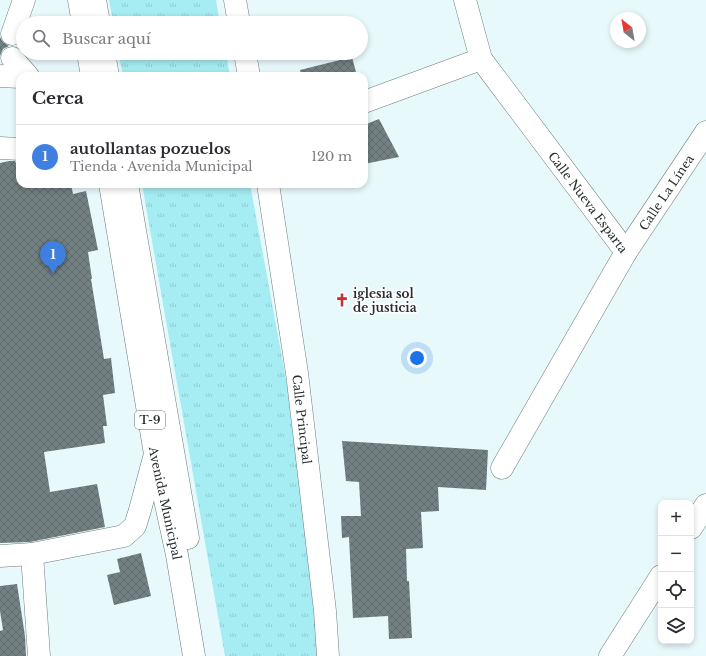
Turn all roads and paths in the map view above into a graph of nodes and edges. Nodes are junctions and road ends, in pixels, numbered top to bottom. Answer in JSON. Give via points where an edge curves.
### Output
{"nodes":[{"id":1,"x":24,"y":0,"type":"edge"},
{"id":2,"x":79,"y":0,"type":"edge"},
{"id":3,"x":95,"y":0,"type":"edge"},
{"id":4,"x":235,"y":0,"type":"edge"},
{"id":5,"x":465,"y":0,"type":"edge"},
{"id":6,"x":18,"y":16,"type":"edge"},
{"id":7,"x":82,"y":16,"type":"edge"},
{"id":8,"x":98,"y":16,"type":"edge"},
{"id":9,"x":238,"y":16,"type":"edge"},
{"id":10,"x":16,"y":23,"type":"edge"},
{"id":11,"x":12,"y":34,"type":"dead end"},
{"id":12,"x":481,"y":59,"type":"junction"},
{"id":13,"x":89,"y":60,"type":"edge"},
{"id":14,"x":105,"y":60,"type":"edge"},
{"id":15,"x":246,"y":60,"type":"edge"},
{"id":16,"x":16,"y":68,"type":"edge"},
{"id":17,"x":91,"y":72,"type":"edge"},
{"id":18,"x":107,"y":72,"type":"edge"},
{"id":19,"x":248,"y":72,"type":"edge"},
{"id":20,"x":0,"y":76,"type":"edge"},
{"id":21,"x":368,"y":101,"type":"edge"},
{"id":22,"x":706,"y":132,"type":"edge"},
{"id":23,"x":0,"y":148,"type":"edge"},
{"id":24,"x":16,"y":149,"type":"edge"},
{"id":25,"x":111,"y":188,"type":"edge"},
{"id":26,"x":128,"y":188,"type":"edge"},
{"id":27,"x":269,"y":188,"type":"edge"},
{"id":28,"x":626,"y":252,"type":"junction"},
{"id":29,"x":155,"y":454,"type":"junction"},
{"id":30,"x":502,"y":468,"type":"dead end"},
{"id":31,"x":706,"y":505,"type":"edge"},
{"id":32,"x":694,"y":523,"type":"edge"},
{"id":33,"x":32,"y":554,"type":"junction"},
{"id":34,"x":0,"y":556,"type":"edge"},
{"id":35,"x":658,"y":581,"type":"edge"},
{"id":36,"x":39,"y":656,"type":"edge"},
{"id":37,"x":194,"y":656,"type":"edge"},
{"id":38,"x":208,"y":656,"type":"edge"},
{"id":39,"x":328,"y":656,"type":"edge"},
{"id":40,"x":610,"y":656,"type":"edge"}],
"edges":[{"from":1,"to":6,"type":"main road"},
{"from":2,"to":7,"type":"main road"},
{"from":3,"to":8,"type":"main road"},
{"from":4,"to":9,"type":"main road"},
{"from":5,"to":12,"type":"main road","name":"Calle Nueva Esparta"},
{"from":10,"to":11,"type":"main road"},
{"from":12,"to":21,"type":"main road"},
{"from":12,"to":28,"type":"main road","name":"Calle Nueva Esparta"},
{"from":13,"to":17,"type":"main road"},
{"from":14,"to":18,"type":"main road"},
{"from":15,"to":19,"type":"main road"},
{"from":16,"to":20,"type":"main road"},
{"from":22,"to":28,"type":"main road","name":"Calle La Línea"},
{"from":23,"to":24,"type":"main road"},
{"from":25,"to":29,"type":"main road","name":"Avenida Municipal","number":"T-9"},
{"from":26,"to":38,"type":"main road","name":"Avenida Municipal","number":"T-9"},
{"from":27,"to":39,"type":"main road","name":"Calle Principal","via":[[298,373]]},
{"from":28,"to":30,"type":"main road","name":"Calle Nueva Esparta"},
{"from":29,"to":33,"type":"main road","via":[[135,526],[124,536]]},
{"from":29,"to":37,"type":"main road","name":"Avenida Municipal","number":"T-9","via":[[177,555]]},
{"from":31,"to":32,"type":"main road"},
{"from":33,"to":34,"type":"main road"},
{"from":33,"to":36,"type":"main road"},
{"from":35,"to":40,"type":"main road"}]}
